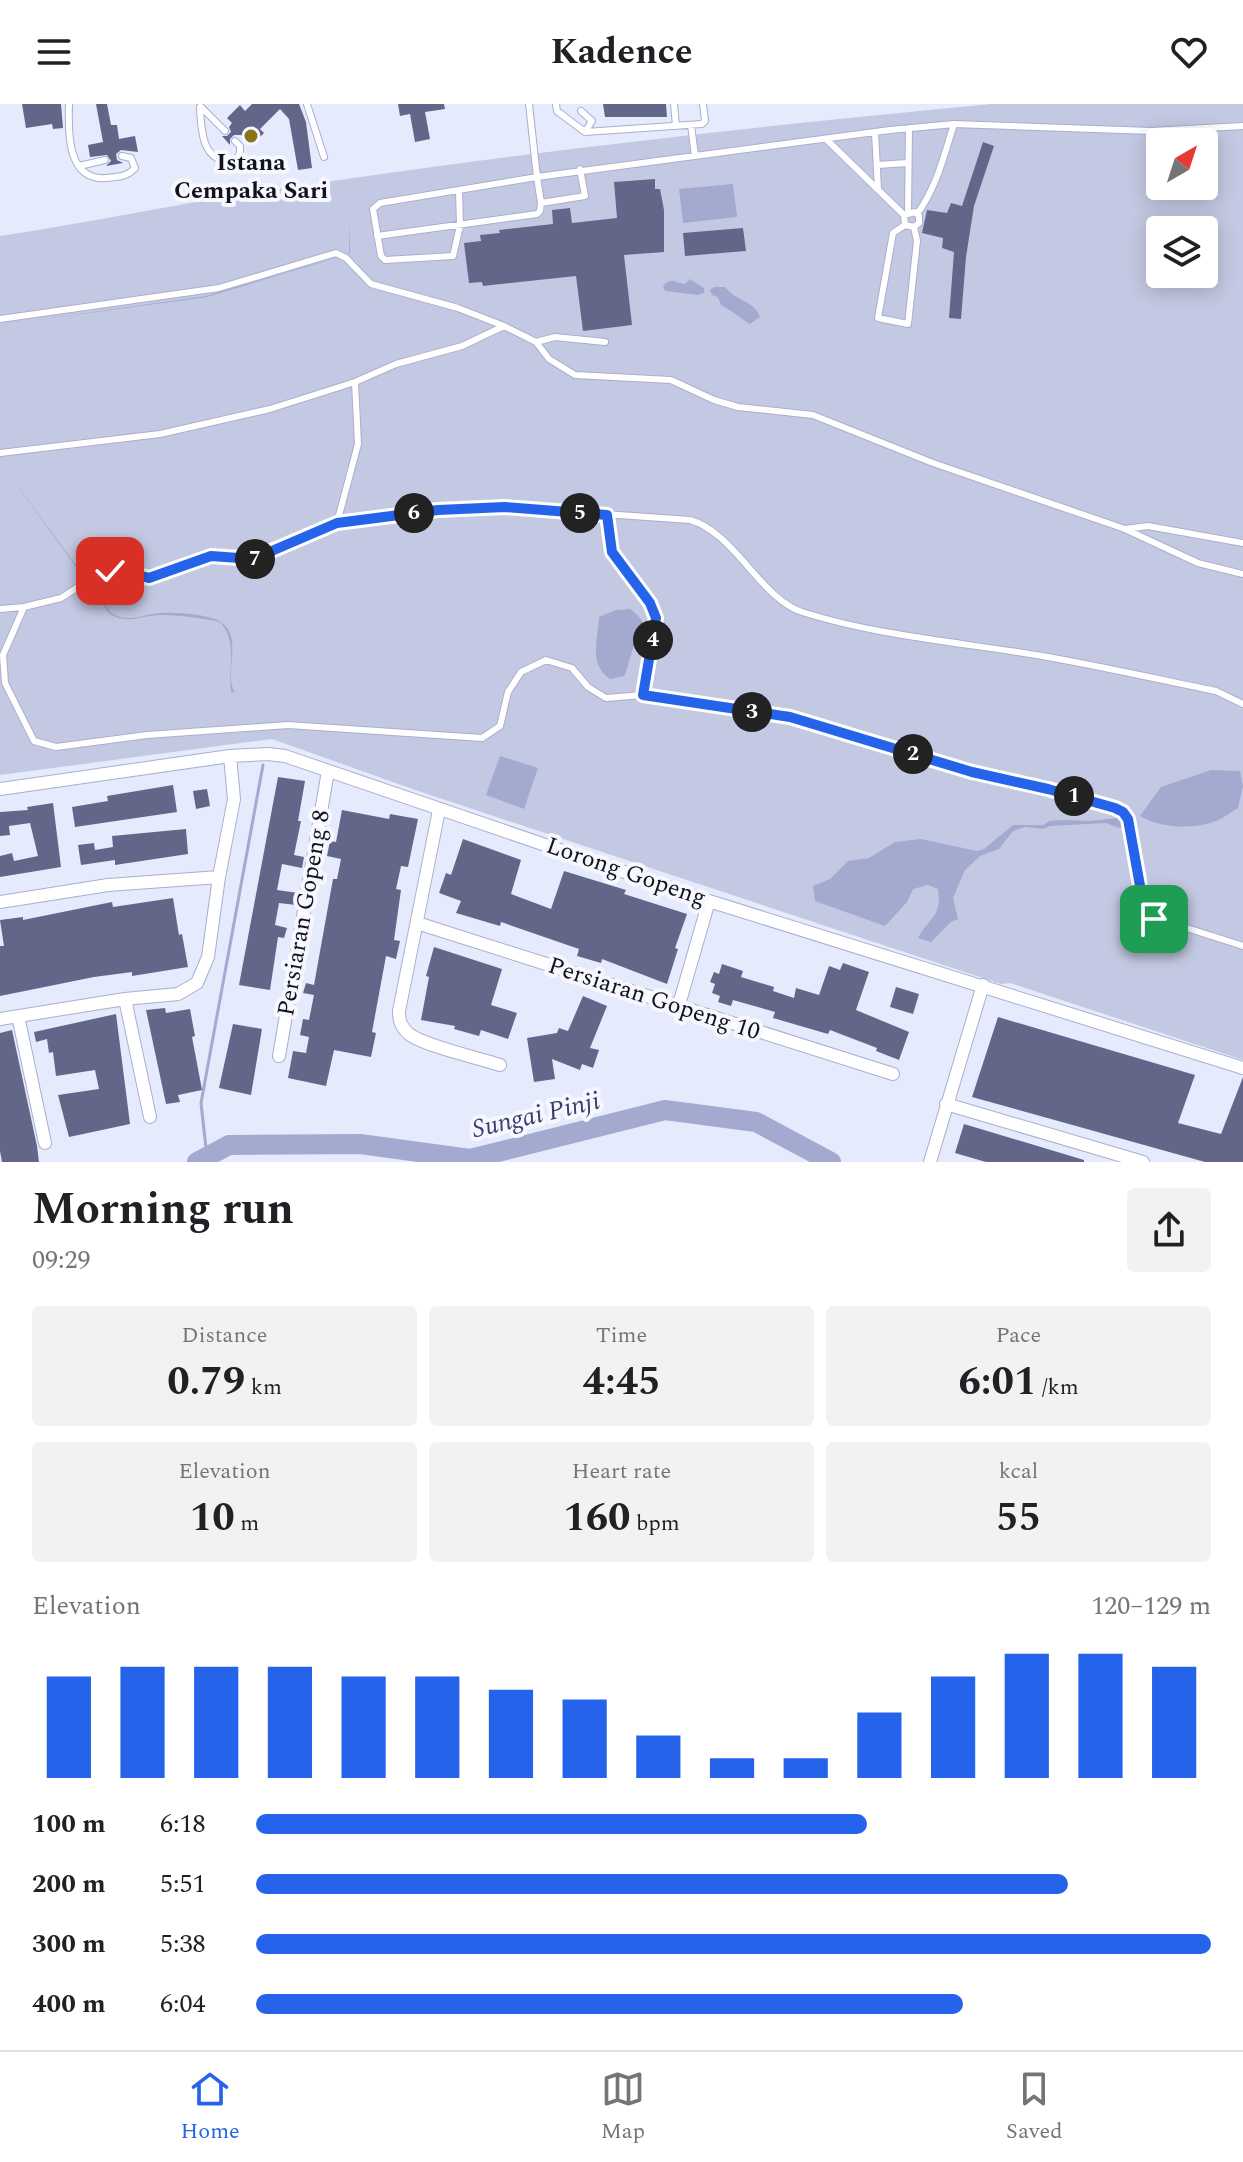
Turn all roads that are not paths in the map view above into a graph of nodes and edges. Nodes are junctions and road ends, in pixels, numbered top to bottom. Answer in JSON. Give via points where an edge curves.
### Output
{"nodes":[{"id":1,"x":69,"y":104,"type":"edge"},
{"id":2,"x":307,"y":104,"type":"edge"},
{"id":3,"x":529,"y":104,"type":"edge"},
{"id":4,"x":556,"y":104,"type":"edge"},
{"id":5,"x":674,"y":104,"type":"edge"},
{"id":6,"x":703,"y":104,"type":"edge"},
{"id":7,"x":200,"y":105,"type":"edge"},
{"id":8,"x":581,"y":111,"type":"dead end"},
{"id":9,"x":954,"y":124,"type":"junction"},
{"id":10,"x":691,"y":125,"type":"junction"},
{"id":11,"x":676,"y":126,"type":"junction"},
{"id":12,"x":1243,"y":126,"type":"edge"},
{"id":13,"x":909,"y":128,"type":"junction"},
{"id":14,"x":225,"y":131,"type":"dead end"},
{"id":15,"x":585,"y":132,"type":"junction"},
{"id":16,"x":875,"y":132,"type":"junction"},
{"id":17,"x":827,"y":140,"type":"junction"},
{"id":18,"x":235,"y":141,"type":"dead end"},
{"id":19,"x":122,"y":156,"type":"dead end"},
{"id":20,"x":695,"y":156,"type":"junction"},
{"id":21,"x":324,"y":157,"type":"dead end"},
{"id":22,"x":105,"y":160,"type":"dead end"},
{"id":23,"x":908,"y":163,"type":"junction"},
{"id":24,"x":877,"y":165,"type":"junction"},
{"id":25,"x":79,"y":166,"type":"junction"},
{"id":26,"x":580,"y":169,"type":"junction"},
{"id":27,"x":537,"y":177,"type":"junction"},
{"id":28,"x":878,"y":189,"type":"junction"},
{"id":29,"x":459,"y":190,"type":"junction"},
{"id":30,"x":541,"y":203,"type":"junction"},
{"id":31,"x":906,"y":213,"type":"junction"},
{"id":32,"x":917,"y":214,"type":"junction"},
{"id":33,"x":905,"y":225,"type":"junction"},
{"id":34,"x":460,"y":226,"type":"junction"},
{"id":35,"x":914,"y":227,"type":"junction"},
{"id":36,"x":377,"y":236,"type":"junction"},
{"id":37,"x":0,"y":319,"type":"edge"},
{"id":38,"x":504,"y":326,"type":"junction"},
{"id":39,"x":536,"y":342,"type":"junction"},
{"id":40,"x":605,"y":342,"type":"dead end"},
{"id":41,"x":355,"y":382,"type":"junction"},
{"id":42,"x":0,"y":453,"type":"edge"},
{"id":43,"x":607,"y":515,"type":"junction"},
{"id":44,"x":337,"y":523,"type":"junction"},
{"id":45,"x":1125,"y":529,"type":"junction"},
{"id":46,"x":1243,"y":543,"type":"edge"},
{"id":47,"x":1243,"y":574,"type":"edge"},
{"id":48,"x":24,"y":607,"type":"junction"},
{"id":49,"x":0,"y":609,"type":"edge"},
{"id":50,"x":643,"y":695,"type":"junction"},
{"id":51,"x":1243,"y":704,"type":"edge"},
{"id":52,"x":230,"y":756,"type":"junction"},
{"id":53,"x":328,"y":771,"type":"junction"},
{"id":54,"x":0,"y":789,"type":"edge"},
{"id":55,"x":439,"y":810,"type":"junction"},
{"id":56,"x":219,"y":877,"type":"junction"},
{"id":57,"x":709,"y":901,"type":"junction"},
{"id":58,"x":0,"y":902,"type":"edge"},
{"id":59,"x":417,"y":923,"type":"junction"},
{"id":60,"x":1243,"y":946,"type":"edge"},
{"id":61,"x":983,"y":985,"type":"junction"},
{"id":62,"x":125,"y":999,"type":"junction"},
{"id":63,"x":678,"y":1008,"type":"junction"},
{"id":64,"x":18,"y":1016,"type":"junction"},
{"id":65,"x":0,"y":1019,"type":"edge"},
{"id":66,"x":279,"y":1056,"type":"dead end"},
{"id":67,"x":500,"y":1065,"type":"dead end"},
{"id":68,"x":1243,"y":1068,"type":"edge"},
{"id":69,"x":893,"y":1074,"type":"dead end"},
{"id":70,"x":946,"y":1104,"type":"junction"},
{"id":71,"x":150,"y":1117,"type":"dead end"},
{"id":72,"x":45,"y":1143,"type":"dead end"},
{"id":73,"x":930,"y":1162,"type":"edge"},
{"id":74,"x":1143,"y":1162,"type":"edge"}],
"edges":[{"from":1,"to":25,"type":"lane","via":[[70,144]]},
{"from":2,"to":21,"type":"lane"},
{"from":3,"to":27,"type":"lane"},
{"from":4,"to":15,"type":"lane","via":[[557,111]]},
{"from":5,"to":11,"type":"lane"},
{"from":6,"to":10,"type":"lane","via":[[704,123]]},
{"from":7,"to":14,"type":"lane"},
{"from":7,"to":18,"type":"lane","via":[[203,141],[215,156],[234,161],[240,154]]},
{"from":8,"to":15,"type":"lane","via":[[592,121]]},
{"from":9,"to":12,"type":"lane","via":[[1151,131]]},
{"from":9,"to":13,"type":"lane"},
{"from":9,"to":32,"type":"lane","via":[[935,184]]},
{"from":10,"to":11,"type":"lane"},
{"from":10,"to":20,"type":"lane"},
{"from":11,"to":15,"type":"lane"},
{"from":13,"to":16,"type":"lane"},
{"from":13,"to":23,"type":"lane"},
{"from":16,"to":17,"type":"lane"},
{"from":16,"to":24,"type":"lane"},
{"from":17,"to":20,"type":"lane"},
{"from":17,"to":28,"type":"lane"},
{"from":19,"to":25,"type":"lane","via":[[131,158],[135,168],[124,176],[94,179]]},
{"from":20,"to":26,"type":"lane"},
{"from":22,"to":25,"type":"lane"},
{"from":23,"to":24,"type":"lane"},
{"from":23,"to":31,"type":"lane"},
{"from":24,"to":28,"type":"lane"},
{"from":26,"to":27,"type":"lane"},
{"from":26,"to":30,"type":"lane","via":[[585,196]]},
{"from":27,"to":29,"type":"lane"},
{"from":27,"to":30,"type":"lane"},
{"from":28,"to":31,"type":"lane"},
{"from":29,"to":34,"type":"lane"},
{"from":29,"to":36,"type":"lane","via":[[376,205]]},
{"from":30,"to":34,"type":"lane","via":[[537,214]]},
{"from":31,"to":32,"type":"lane"},
{"from":31,"to":33,"type":"lane"},
{"from":32,"to":35,"type":"lane"},
{"from":33,"to":35,"type":"lane"},
{"from":33,"to":35,"type":"lane","via":[[893,233],[878,318],[908,324]]},
{"from":34,"to":36,"type":"lane"},
{"from":34,"to":36,"type":"lane","via":[[450,257],[385,260]]},
{"from":37,"to":38,"type":"lane","via":[[219,288],[344,256],[371,284]]},
{"from":38,"to":39,"type":"lane"},
{"from":38,"to":41,"type":"lane"},
{"from":39,"to":40,"type":"lane","via":[[555,337]]},
{"from":39,"to":45,"type":"lane","via":[[549,359],[575,375],[671,380],[738,407],[813,415]]},
{"from":41,"to":42,"type":"lane","via":[[270,409],[160,434]]},
{"from":41,"to":44,"type":"lane","via":[[358,444]]},
{"from":43,"to":44,"type":"lane","via":[[505,507]]},
{"from":43,"to":50,"type":"lane","via":[[612,552],[656,618]]},
{"from":43,"to":51,"type":"lane","via":[[701,523],[799,611],[921,640],[1037,655],[1216,691]]},
{"from":44,"to":48,"type":"lane","via":[[253,559],[211,556],[149,578],[110,571],[61,598]]},
{"from":45,"to":46,"type":"lane","via":[[1148,526]]},
{"from":45,"to":47,"type":"lane","via":[[1198,563]]},
{"from":48,"to":49,"type":"lane"},
{"from":48,"to":50,"type":"lane","via":[[3,655],[5,683],[34,741],[56,747],[288,725],[482,738],[500,726],[508,692],[521,672],[546,660],[572,668],[606,698]]},
{"from":50,"to":60,"type":"lane","via":[[790,717],[1115,808],[1128,819],[1149,916]]},
{"from":52,"to":53,"type":"street","name":"Lorong Gopeng","via":[[285,756]]},
{"from":52,"to":54,"type":"street","name":"Lorong Gopeng"},
{"from":52,"to":56,"type":"street","via":[[234,799]]},
{"from":53,"to":55,"type":"street","name":"Lorong Gopeng"},
{"from":53,"to":66,"type":"street","name":"Persiaran Gopeng 8"},
{"from":55,"to":57,"type":"street","name":"Lorong Gopeng"},
{"from":55,"to":59,"type":"street"},
{"from":56,"to":58,"type":"street","via":[[108,885]]},
{"from":56,"to":62,"type":"street","via":[[208,957],[197,983],[178,994]]},
{"from":57,"to":61,"type":"street","name":"Lorong Gopeng"},
{"from":57,"to":63,"type":"street"},
{"from":59,"to":63,"type":"street","name":"Persiaran Gopeng 10"},
{"from":59,"to":67,"type":"street","via":[[399,1011],[403,1027],[416,1038]]},
{"from":61,"to":68,"type":"street","name":"Lorong Gopeng"},
{"from":61,"to":70,"type":"street"},
{"from":62,"to":64,"type":"street"},
{"from":62,"to":71,"type":"street"},
{"from":63,"to":69,"type":"street","name":"Persiaran Gopeng 10"},
{"from":64,"to":65,"type":"street"},
{"from":64,"to":72,"type":"street"},
{"from":70,"to":73,"type":"street"},
{"from":70,"to":74,"type":"street"}]}
